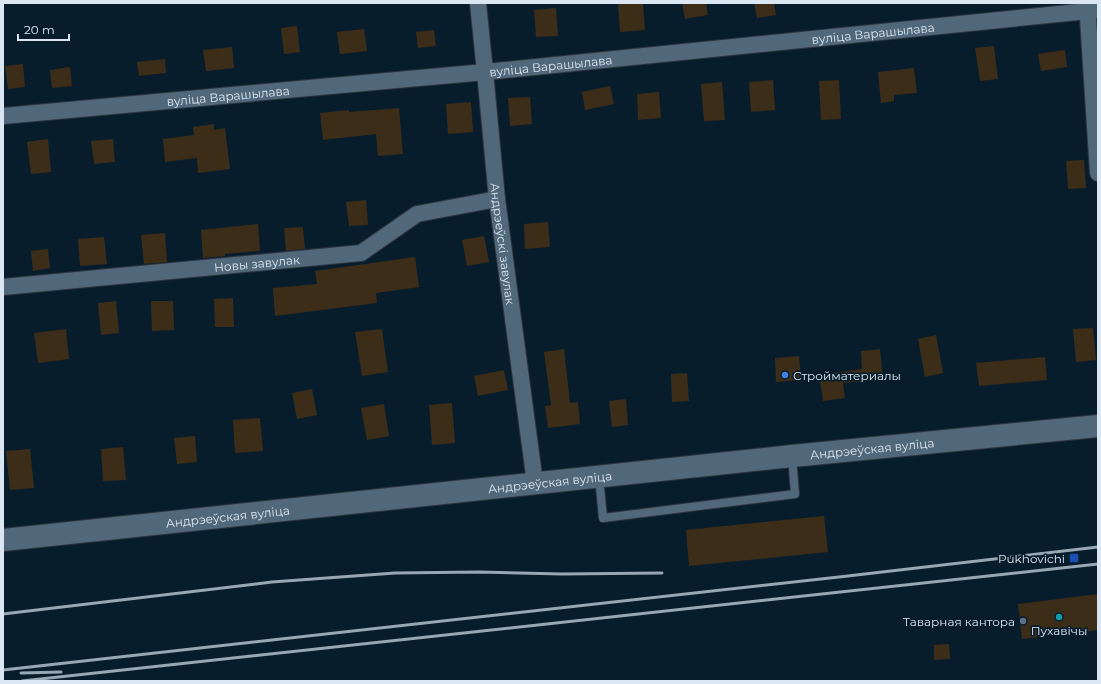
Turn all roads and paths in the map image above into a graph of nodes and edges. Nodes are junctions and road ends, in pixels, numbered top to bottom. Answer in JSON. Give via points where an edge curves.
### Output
{"nodes":[{"id":1,"x":478,"y":3,"type":"edge"},
{"id":2,"x":1091,"y":8,"type":"edge"},
{"id":3,"x":485,"y":72,"type":"junction"},
{"id":4,"x":3,"y":116,"type":"edge"},
{"id":5,"x":1098,"y":172,"type":"edge"},
{"id":6,"x":497,"y":199,"type":"junction"},
{"id":7,"x":3,"y":287,"type":"edge"},
{"id":8,"x":1098,"y":426,"type":"edge"},
{"id":9,"x":792,"y":456,"type":"junction"},
{"id":10,"x":599,"y":476,"type":"junction"},
{"id":11,"x":535,"y":483,"type":"junction"},
{"id":12,"x":3,"y":540,"type":"edge"}],
"edges":[{"from":1,"to":3,"type":"street","name":"Андрэеўскі завулак"},
{"from":2,"to":3,"type":"street","name":"вуліца Варашылава"},
{"from":2,"to":5,"type":"street"},
{"from":3,"to":4,"type":"street","name":"вуліца Варашылава"},
{"from":3,"to":6,"type":"street","name":"Андрэеўскі завулак"},
{"from":6,"to":7,"type":"street","name":"Новы завулак","via":[[417,214],[361,253]]},
{"from":6,"to":11,"type":"street","name":"Андрэеўскі завулак"},
{"from":8,"to":9,"type":"main road","name":"Андрэеўская вуліца"},
{"from":9,"to":10,"type":"main road","name":"Андрэеўская вуліца"},
{"from":9,"to":10,"type":"lane","via":[[795,494],[603,518]]},
{"from":10,"to":11,"type":"main road","name":"Андрэеўская вуліца"},
{"from":11,"to":12,"type":"main road","name":"Андрэеўская вуліца"}]}
